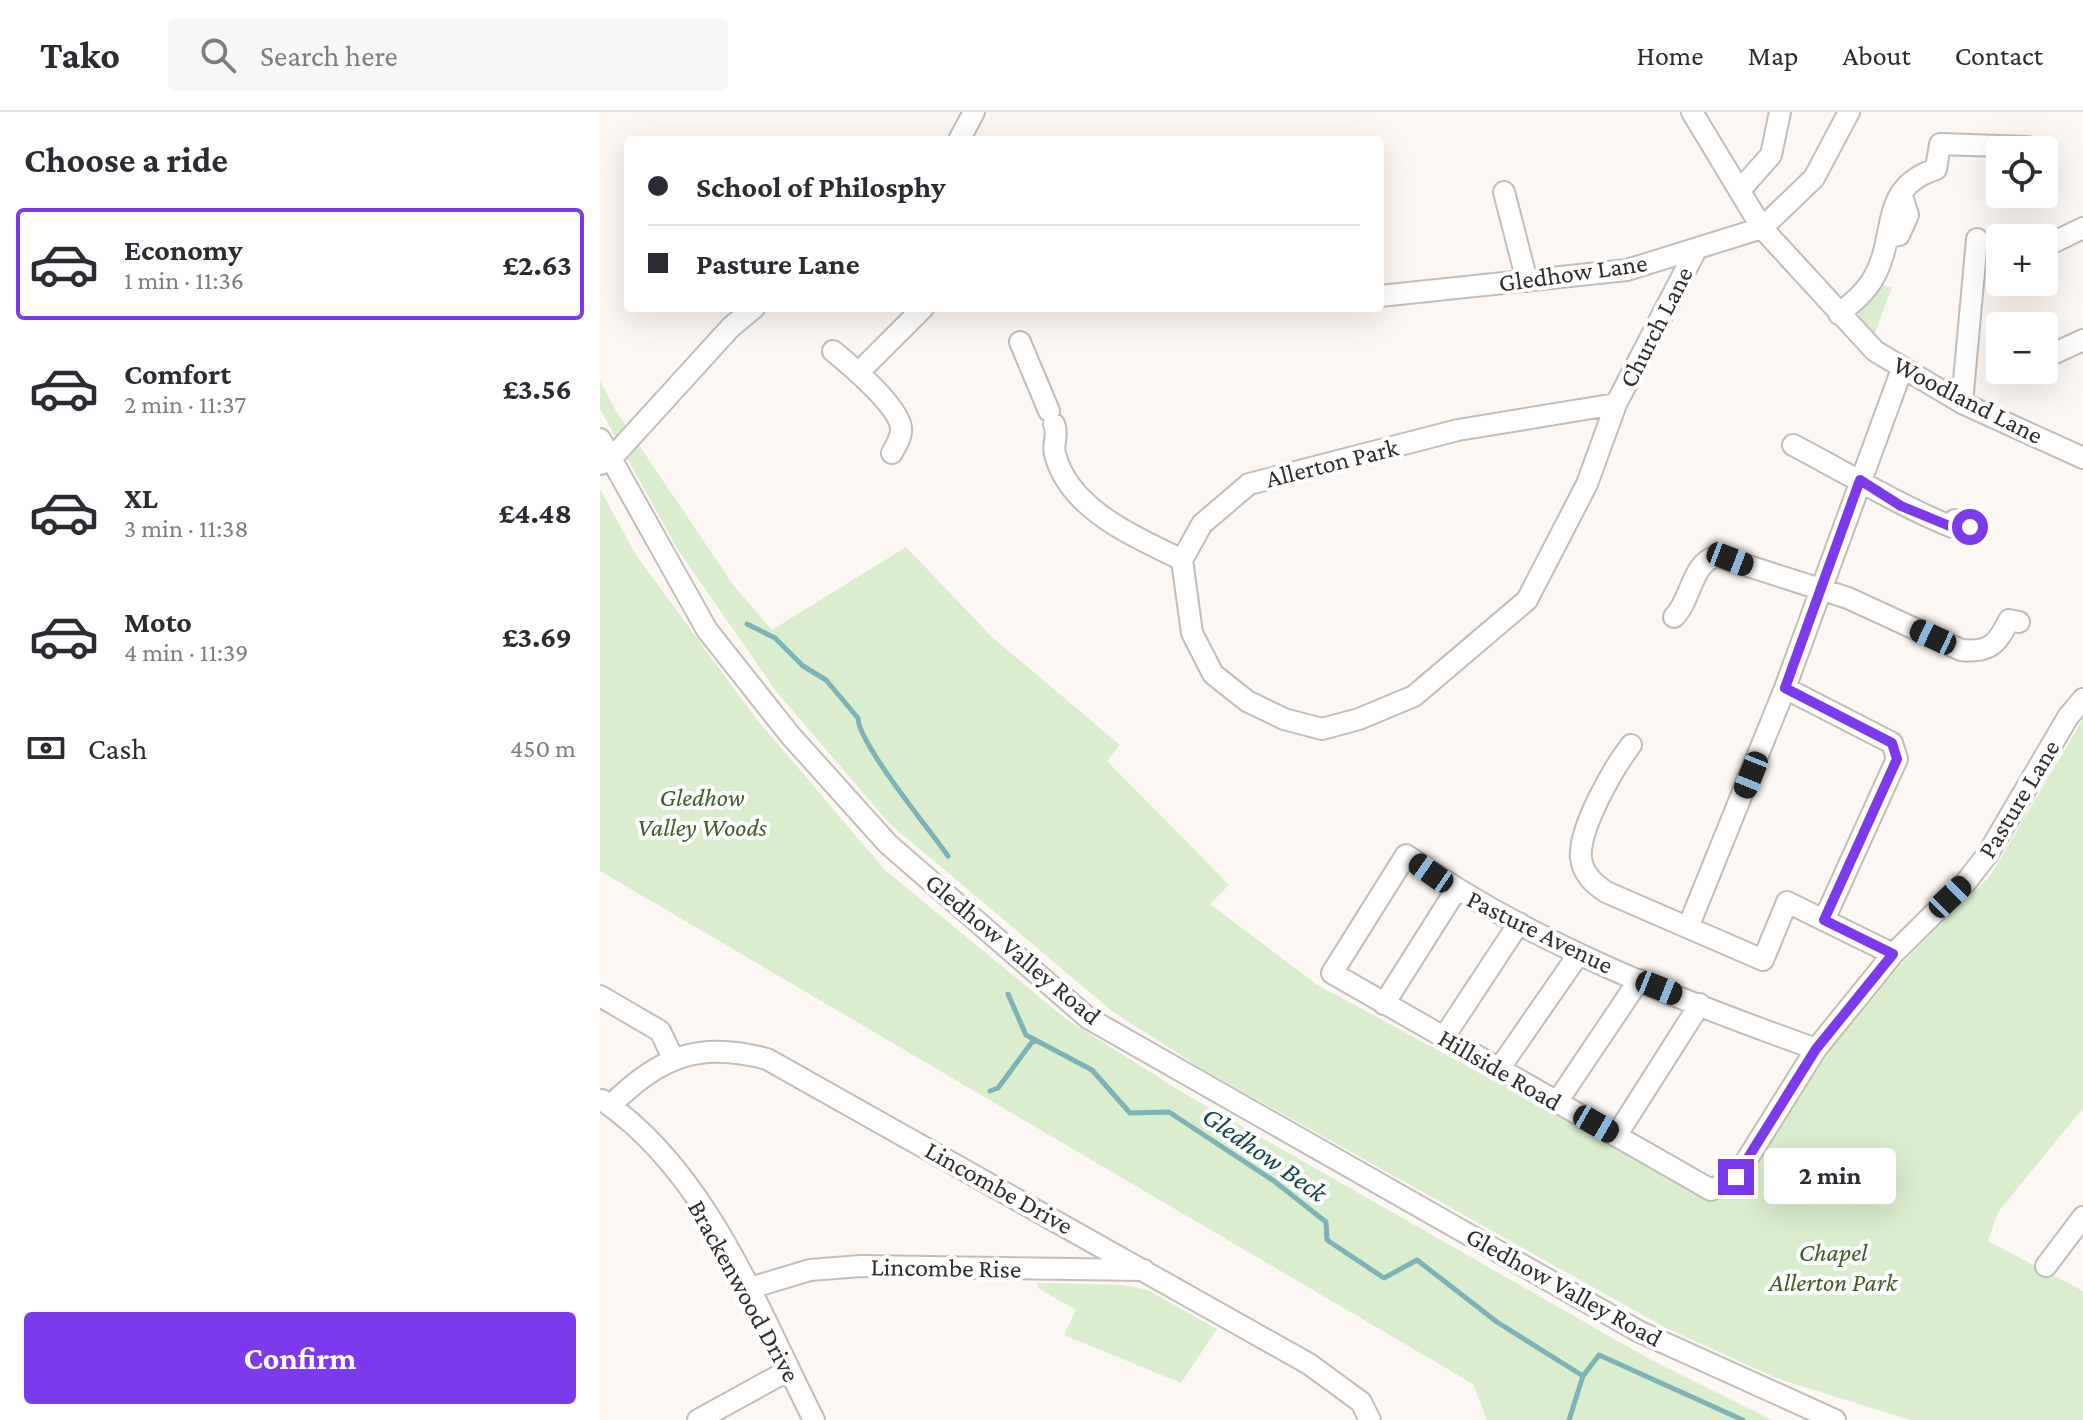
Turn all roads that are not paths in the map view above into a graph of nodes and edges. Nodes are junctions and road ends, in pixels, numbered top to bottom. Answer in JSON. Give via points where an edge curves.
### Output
{"nodes":[{"id":1,"x":974,"y":112,"type":"edge"},
{"id":2,"x":1692,"y":112,"type":"edge"},
{"id":3,"x":1780,"y":112,"type":"edge"},
{"id":4,"x":1849,"y":112,"type":"edge"},
{"id":5,"x":961,"y":136,"type":"edge"},
{"id":6,"x":1986,"y":146,"type":"edge"},
{"id":7,"x":1740,"y":190,"type":"junction"},
{"id":8,"x":1504,"y":192,"type":"dead end"},
{"id":9,"x":1762,"y":228,"type":"junction"},
{"id":10,"x":2083,"y":228,"type":"edge"},
{"id":11,"x":1977,"y":239,"type":"dead end"},
{"id":12,"x":2058,"y":240,"type":"edge"},
{"id":13,"x":1696,"y":250,"type":"junction"},
{"id":14,"x":1527,"y":281,"type":"junction"},
{"id":15,"x":1384,"y":296,"type":"edge"},
{"id":16,"x":749,"y":312,"type":"edge"},
{"id":17,"x":919,"y":312,"type":"edge"},
{"id":18,"x":1839,"y":314,"type":"junction"},
{"id":19,"x":2083,"y":340,"type":"edge"},
{"id":20,"x":1020,"y":342,"type":"dead end"},
{"id":21,"x":833,"y":351,"type":"dead end"},
{"id":22,"x":2058,"y":352,"type":"edge"},
{"id":23,"x":1902,"y":369,"type":"junction"},
{"id":24,"x":859,"y":372,"type":"junction"},
{"id":25,"x":1962,"y":403,"type":"junction"},
{"id":26,"x":1616,"y":404,"type":"junction"},
{"id":27,"x":600,"y":439,"type":"edge"},
{"id":28,"x":1793,"y":445,"type":"dead end"},
{"id":29,"x":892,"y":453,"type":"dead end"},
{"id":30,"x":2083,"y":458,"type":"edge"},
{"id":31,"x":605,"y":462,"type":"edge"},
{"id":32,"x":1860,"y":480,"type":"junction"},
{"id":33,"x":1960,"y":521,"type":"dead end"},
{"id":34,"x":1182,"y":560,"type":"junction"},
{"id":35,"x":1821,"y":590,"type":"junction"},
{"id":36,"x":1674,"y":617,"type":"dead end"},
{"id":37,"x":2019,"y":622,"type":"dead end"},
{"id":38,"x":1785,"y":688,"type":"junction"},
{"id":39,"x":2083,"y":699,"type":"edge"},
{"id":40,"x":1631,"y":745,"type":"dead end"},
{"id":41,"x":1456,"y":890,"type":"junction"},
{"id":42,"x":1824,"y":920,"type":"junction"},
{"id":43,"x":1519,"y":923,"type":"junction"},
{"id":44,"x":1689,"y":925,"type":"junction"},
{"id":45,"x":1893,"y":954,"type":"junction"},
{"id":46,"x":1578,"y":955,"type":"junction"},
{"id":47,"x":1332,"y":973,"type":"joint"},
{"id":48,"x":1639,"y":980,"type":"junction"},
{"id":49,"x":600,"y":996,"type":"edge"},
{"id":50,"x":1384,"y":1004,"type":"junction"},
{"id":51,"x":1700,"y":1004,"type":"junction"},
{"id":52,"x":1444,"y":1037,"type":"junction"},
{"id":53,"x":1816,"y":1049,"type":"junction"},
{"id":54,"x":674,"y":1060,"type":"junction"},
{"id":55,"x":1499,"y":1069,"type":"junction"},
{"id":56,"x":1557,"y":1102,"type":"junction"},
{"id":57,"x":605,"y":1103,"type":"edge"},
{"id":58,"x":1616,"y":1136,"type":"junction"},
{"id":59,"x":1711,"y":1190,"type":"joint"},
{"id":60,"x":2083,"y":1217,"type":"edge"},
{"id":61,"x":2046,"y":1266,"type":"dead end"},
{"id":62,"x":1148,"y":1270,"type":"junction"},
{"id":63,"x":747,"y":1289,"type":"junction"},
{"id":64,"x":789,"y":1370,"type":"junction"},
{"id":65,"x":698,"y":1420,"type":"edge"},
{"id":66,"x":814,"y":1420,"type":"edge"},
{"id":67,"x":1370,"y":1420,"type":"edge"},
{"id":68,"x":1835,"y":1420,"type":"edge"}],
"edges":[{"from":1,"to":5,"type":"street"},
{"from":2,"to":7,"type":"street","name":"Woodland Lane"},
{"from":3,"to":7,"type":"street","via":[[1771,155]]},
{"from":4,"to":9,"type":"street","via":[[1814,178]]},
{"from":6,"to":18,"type":"street","via":[[1940,144],[1936,169],[1916,175],[1889,214],[1889,237],[1867,289]]},
{"from":7,"to":9,"type":"street","name":"Woodland Lane"},
{"from":8,"to":14,"type":"street"},
{"from":9,"to":13,"type":"street","name":"Gledhow Lane"},
{"from":9,"to":18,"type":"street","name":"Woodland Lane"},
{"from":10,"to":12,"type":"street"},
{"from":11,"to":25,"type":"street"},
{"from":13,"to":14,"type":"street","name":"Gledhow Lane","via":[[1627,270]]},
{"from":13,"to":26,"type":"street","name":"Church Lane"},
{"from":14,"to":15,"type":"street","name":"Gledhow Lane"},
{"from":16,"to":31,"type":"street"},
{"from":17,"to":24,"type":"street"},
{"from":18,"to":23,"type":"street","name":"Woodland Lane","via":[[1875,351]]},
{"from":19,"to":22,"type":"street"},
{"from":20,"to":34,"type":"street","via":[[1058,432],[1053,452],[1068,484],[1130,534]]},
{"from":21,"to":24,"type":"street"},
{"from":23,"to":25,"type":"street","name":"Woodland Lane"},
{"from":23,"to":32,"type":"street"},
{"from":24,"to":29,"type":"street","via":[[901,427]]},
{"from":25,"to":30,"type":"street","name":"Woodland Lane"},
{"from":26,"to":34,"type":"street","name":"Allerton Park","via":[[1458,430],[1249,484],[1202,524]]},
{"from":26,"to":34,"type":"street","via":[[1587,484],[1527,600],[1414,696],[1359,719],[1322,729],[1284,719],[1247,701],[1213,674],[1192,633]]},
{"from":27,"to":31,"type":"street","name":"Gledhow Valley Road"},
{"from":28,"to":32,"type":"street"},
{"from":31,"to":68,"type":"street","name":"Gledhow Valley Road","via":[[707,630],[790,735],[888,844],[1088,1018],[1638,1331]]},
{"from":32,"to":33,"type":"street","via":[[1901,506],[1952,527]]},
{"from":32,"to":35,"type":"street"},
{"from":35,"to":36,"type":"street","via":[[1717,556],[1700,566]]},
{"from":35,"to":37,"type":"street","via":[[1961,650],[1981,652],[1997,644],[2009,620]]},
{"from":35,"to":38,"type":"street"},
{"from":38,"to":42,"type":"street","via":[[1892,743],[1897,759]]},
{"from":38,"to":44,"type":"street"},
{"from":39,"to":45,"type":"street","name":"Pasture Lane","via":[[1987,855]]},
{"from":40,"to":44,"type":"street","via":[[1616,765],[1582,842],[1585,871],[1606,892]]},
{"from":41,"to":43,"type":"street","name":"Pasture Avenue"},
{"from":41,"to":47,"type":"street","name":"Pasture Avenue","via":[[1406,855]]},
{"from":41,"to":50,"type":"street"},
{"from":42,"to":44,"type":"street","via":[[1787,902],[1763,960]]},
{"from":42,"to":45,"type":"street"},
{"from":43,"to":46,"type":"street","name":"Pasture Avenue"},
{"from":43,"to":52,"type":"street"},
{"from":45,"to":53,"type":"street","name":"Pasture Lane"},
{"from":46,"to":48,"type":"street","name":"Pasture Avenue"},
{"from":46,"to":55,"type":"street"},
{"from":47,"to":50,"type":"street","name":"Hillside Road"},
{"from":48,"to":51,"type":"street","name":"Pasture Avenue"},
{"from":48,"to":56,"type":"street"},
{"from":49,"to":54,"type":"street","via":[[660,1031]]},
{"from":50,"to":52,"type":"street","name":"Hillside Road"},
{"from":51,"to":53,"type":"street","name":"Pasture Avenue"},
{"from":51,"to":58,"type":"street"},
{"from":52,"to":55,"type":"street","name":"Hillside Road"},
{"from":53,"to":59,"type":"street","name":"Pasture Lane","via":[[1736,1177]]},
{"from":54,"to":57,"type":"street","name":"Lincombe Drive"},
{"from":54,"to":62,"type":"street","name":"Lincombe Drive","via":[[687,1052],[731,1050],[767,1059]]},
{"from":55,"to":56,"type":"street","name":"Hillside Road"},
{"from":56,"to":58,"type":"street","name":"Hillside Road"},
{"from":57,"to":63,"type":"street","name":"Brackenwood Drive","via":[[681,1179],[714,1226]]},
{"from":58,"to":59,"type":"street","name":"Hillside Road"},
{"from":60,"to":61,"type":"street"},
{"from":62,"to":63,"type":"street","name":"Lincombe Rise","via":[[861,1266],[810,1270]]},
{"from":62,"to":67,"type":"street","name":"Lincombe Drive","via":[[1309,1364],[1361,1402]]},
{"from":63,"to":64,"type":"street","name":"Brackenwood Drive"},
{"from":64,"to":65,"type":"street"},
{"from":64,"to":66,"type":"street","name":"Brackenwood Drive"}]}
